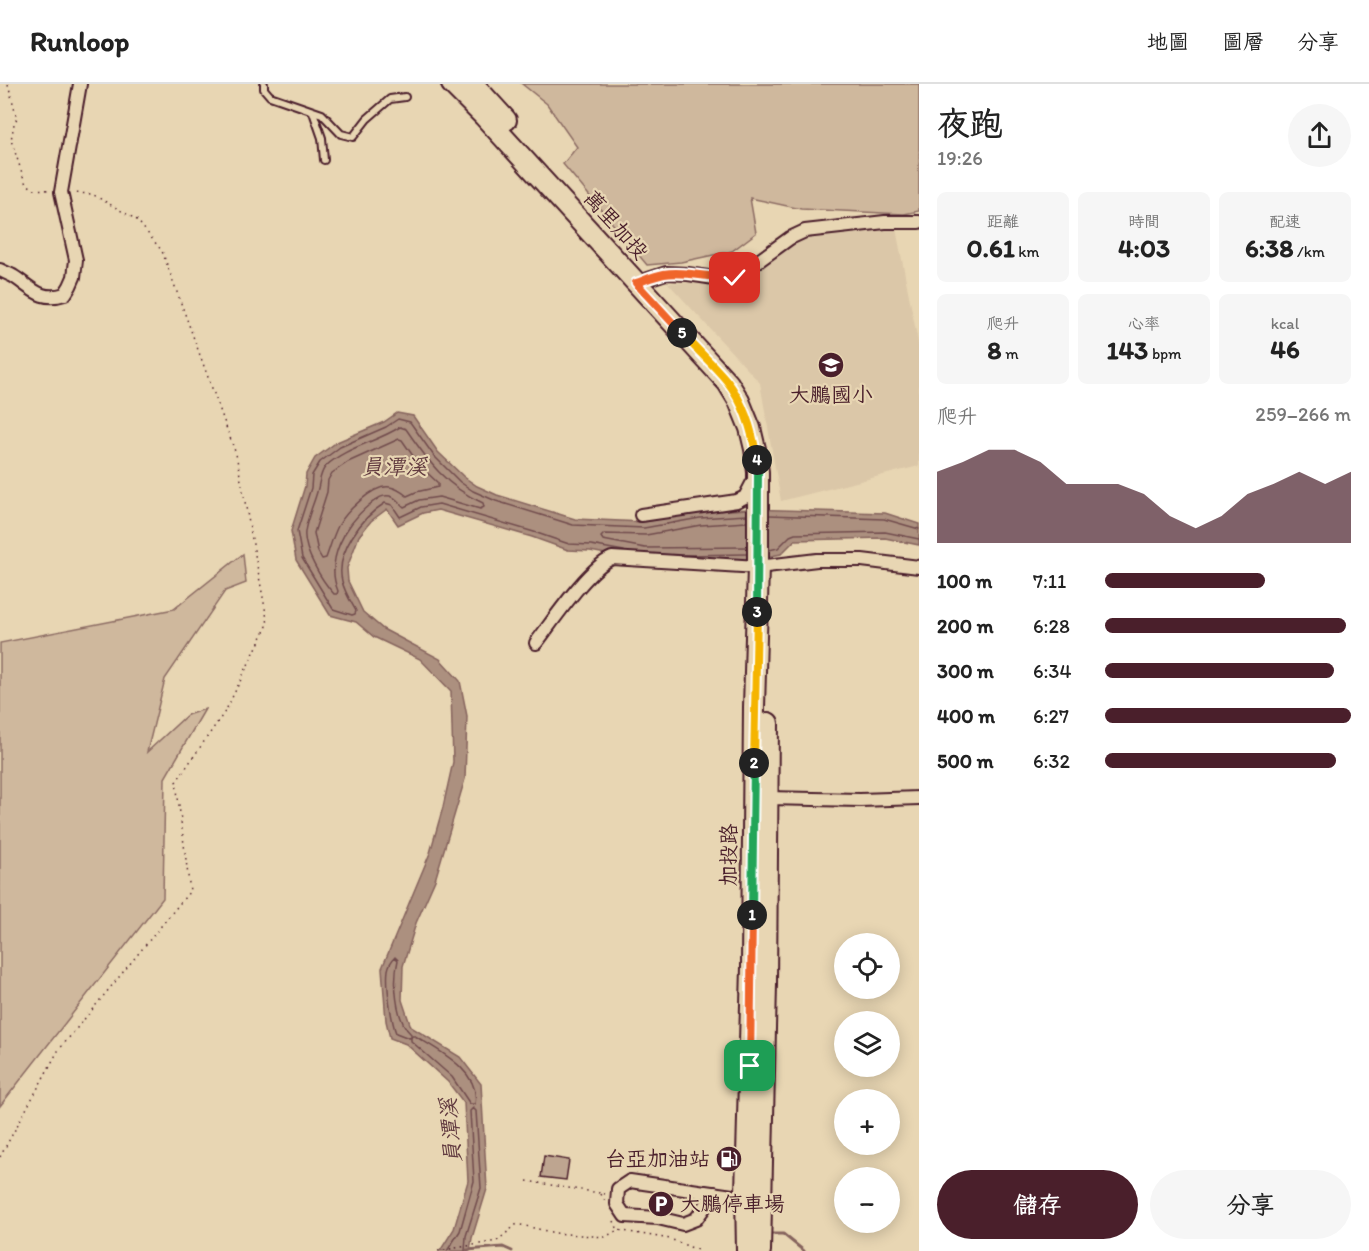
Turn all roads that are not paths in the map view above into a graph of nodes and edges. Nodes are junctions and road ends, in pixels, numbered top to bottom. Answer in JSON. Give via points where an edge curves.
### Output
{"nodes":[{"id":1,"x":80,"y":84,"type":"edge"},
{"id":2,"x":264,"y":84,"type":"edge"},
{"id":3,"x":452,"y":84,"type":"edge"},
{"id":4,"x":473,"y":84,"type":"edge"},
{"id":5,"x":405,"y":97,"type":"dead end"},
{"id":6,"x":314,"y":112,"type":"junction"},
{"id":7,"x":324,"y":160,"type":"dead end"},
{"id":8,"x":919,"y":222,"type":"edge"},
{"id":9,"x":0,"y":270,"type":"edge"},
{"id":10,"x":642,"y":281,"type":"junction"},
{"id":11,"x":763,"y":471,"type":"junction"},
{"id":12,"x":641,"y":515,"type":"dead end"},
{"id":13,"x":764,"y":566,"type":"junction"},
{"id":14,"x":919,"y":567,"type":"edge"},
{"id":15,"x":536,"y":643,"type":"dead end"},
{"id":16,"x":767,"y":798,"type":"junction"},
{"id":17,"x":919,"y":798,"type":"edge"},
{"id":18,"x":715,"y":1193,"type":"junction"},
{"id":19,"x":746,"y":1198,"type":"junction"},
{"id":20,"x":747,"y":1251,"type":"edge"},
{"id":21,"x":760,"y":1251,"type":"edge"}],
"edges":[{"from":1,"to":9,"type":"street","via":[[61,192],[76,260],[74,277],[64,294],[48,297]]},
{"from":2,"to":6,"type":"lane","via":[[270,96]]},
{"from":3,"to":10,"type":"main road","name":"萬里加投"},
{"from":4,"to":10,"type":"main road","name":"萬里加投"},
{"from":5,"to":6,"type":"lane","via":[[390,99],[353,136],[341,134],[322,114]]},
{"from":6,"to":7,"type":"lane"},
{"from":8,"to":10,"type":"street","via":[[805,231],[735,278],[666,273]]},
{"from":10,"to":11,"type":"main road","name":"萬里加投","via":[[728,382],[750,428]]},
{"from":11,"to":12,"type":"street","via":[[745,497],[737,501]]},
{"from":11,"to":13,"type":"main road","name":"萬里加投"},
{"from":13,"to":14,"type":"street","via":[[862,560]]},
{"from":13,"to":15,"type":"street","via":[[612,558],[579,587]]},
{"from":13,"to":16,"type":"main road","name":"加投路"},
{"from":13,"to":19,"type":"main road","name":"加投路","via":[[754,707]]},
{"from":16,"to":17,"type":"street"},
{"from":16,"to":21,"type":"main road","name":"加投路"},
{"from":18,"to":18,"type":"street","via":[[630,1181],[618,1189],[617,1204],[625,1216],[683,1224],[696,1219]]},
{"from":18,"to":19,"type":"street"},
{"from":19,"to":20,"type":"main road","name":"加投路"}]}
